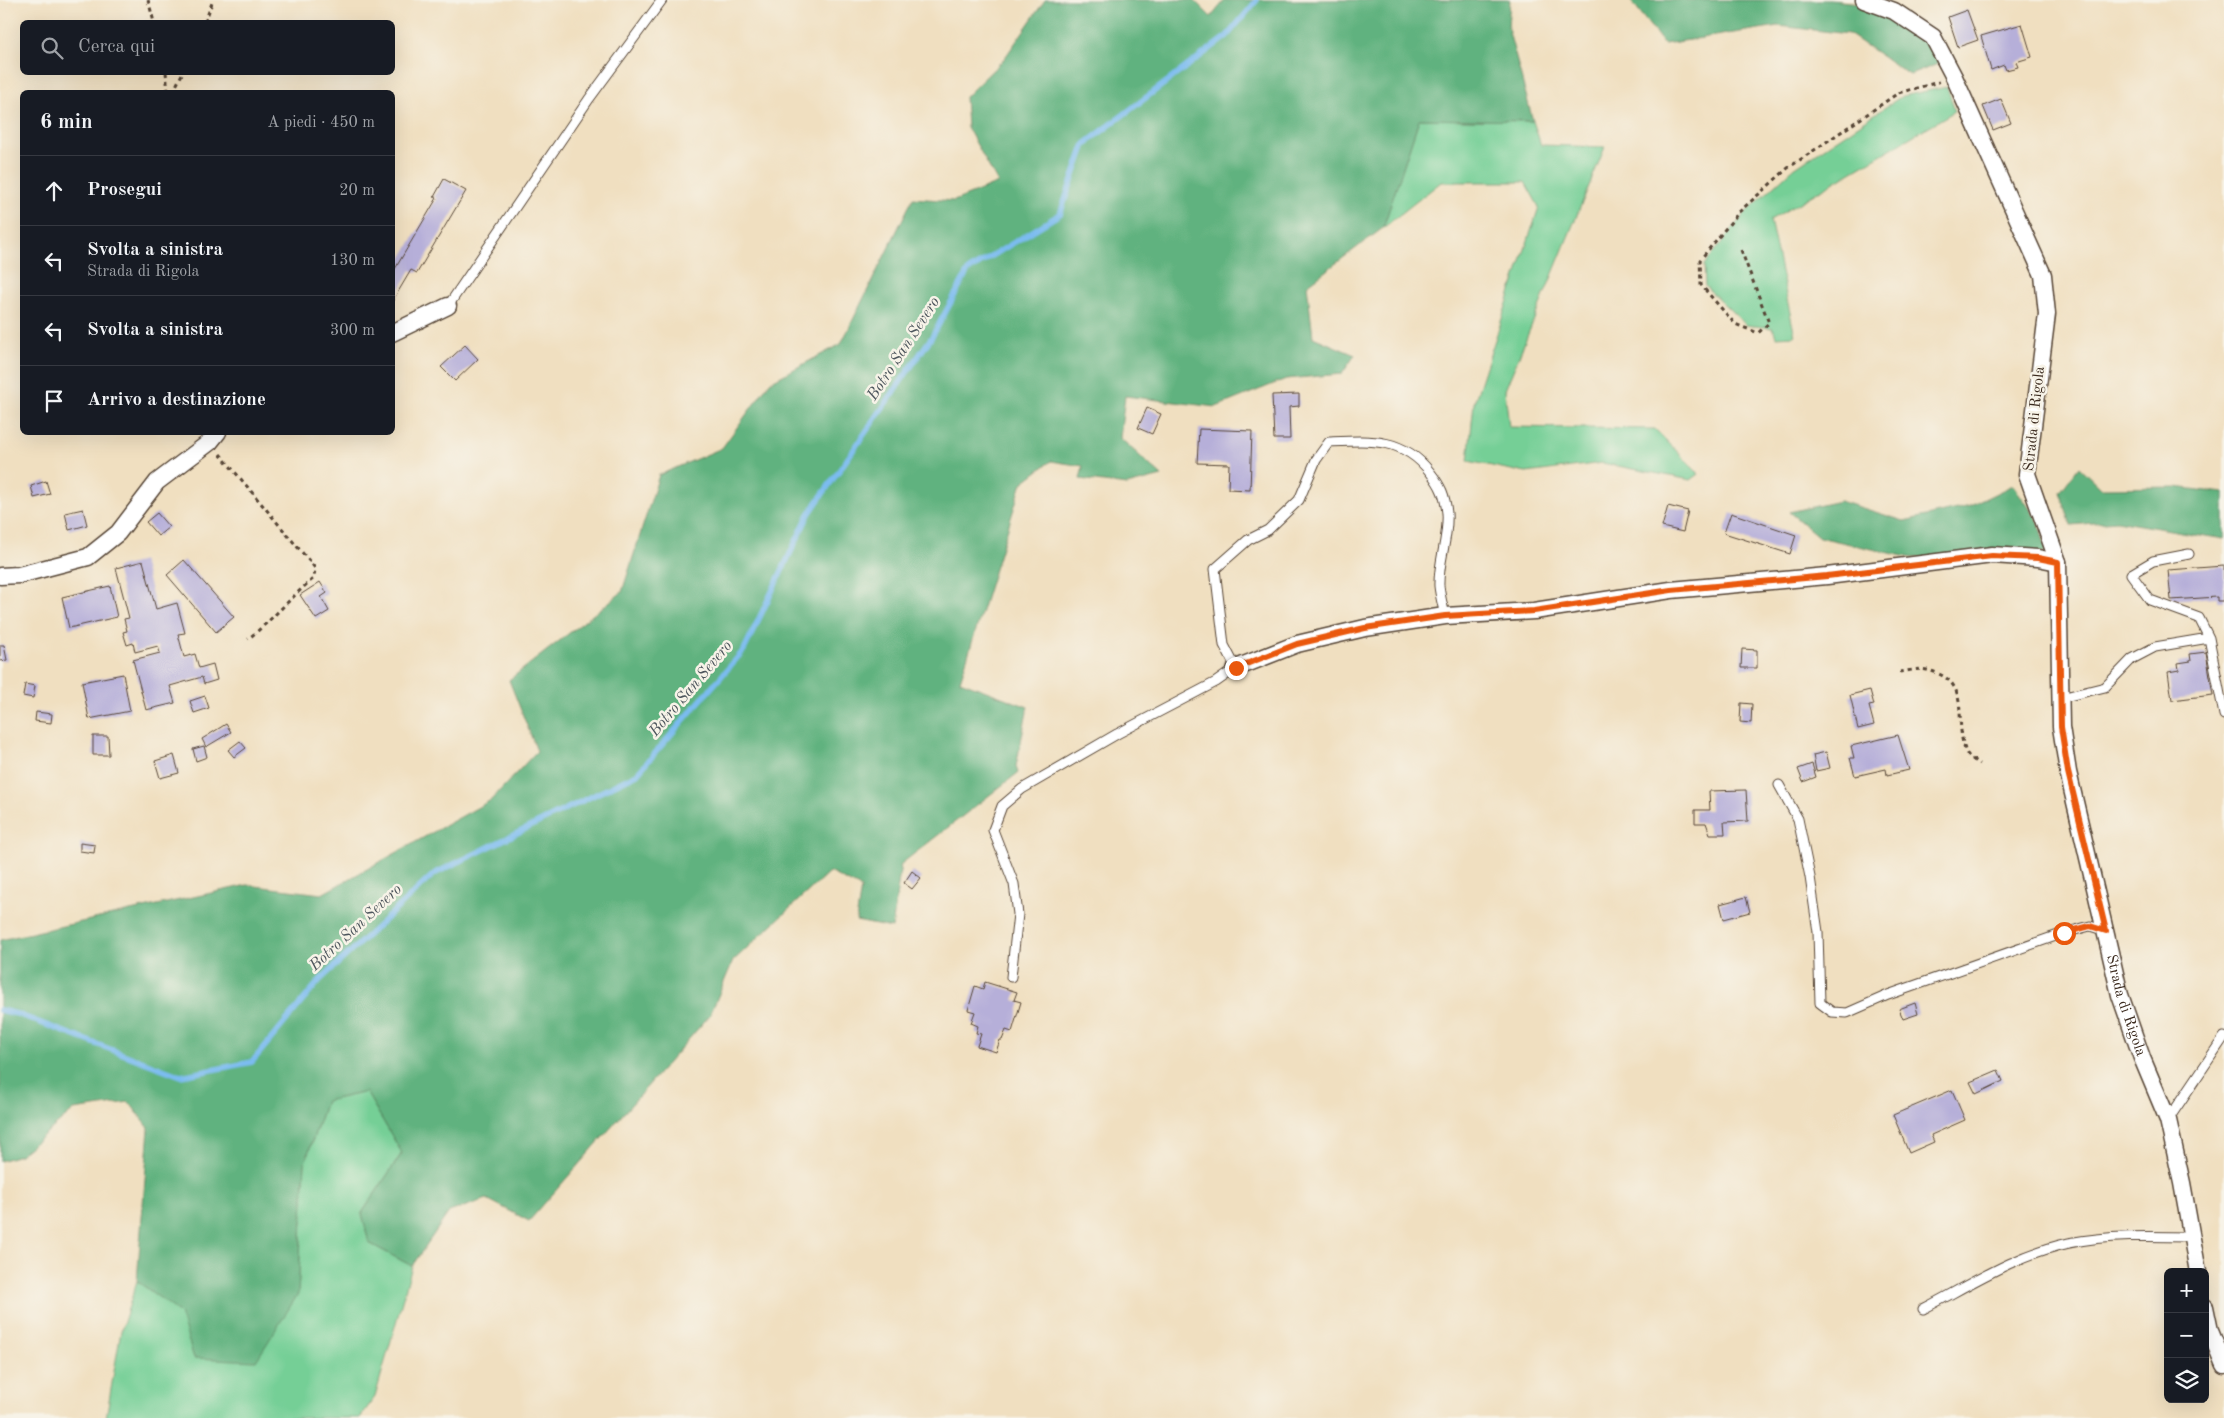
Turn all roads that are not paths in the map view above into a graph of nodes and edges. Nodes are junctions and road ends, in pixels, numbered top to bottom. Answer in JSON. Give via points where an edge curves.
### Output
{"nodes":[{"id":1,"x":662,"y":0,"type":"edge"},
{"id":2,"x":1864,"y":0,"type":"edge"},
{"id":3,"x":448,"y":306,"type":"joint"},
{"id":4,"x":395,"y":332,"type":"edge"},
{"id":5,"x":214,"y":437,"type":"edge"},
{"id":6,"x":2189,"y":554,"type":"dead end"},
{"id":7,"x":2058,"y":562,"type":"junction"},
{"id":8,"x":0,"y":576,"type":"edge"},
{"id":9,"x":1445,"y":616,"type":"junction"},
{"id":10,"x":2209,"y":638,"type":"junction"},
{"id":11,"x":1236,"y":668,"type":"junction"},
{"id":12,"x":2061,"y":698,"type":"junction"},
{"id":13,"x":2224,"y":714,"type":"edge"},
{"id":14,"x":1778,"y":785,"type":"dead end"},
{"id":15,"x":2106,"y":931,"type":"junction"},
{"id":16,"x":1011,"y":977,"type":"dead end"},
{"id":17,"x":2224,"y":1037,"type":"edge"},
{"id":18,"x":2168,"y":1120,"type":"junction"},
{"id":19,"x":2191,"y":1237,"type":"junction"},
{"id":20,"x":2197,"y":1268,"type":"edge"},
{"id":21,"x":1923,"y":1309,"type":"dead end"},
{"id":22,"x":2206,"y":1313,"type":"edge"},
{"id":23,"x":2224,"y":1365,"type":"edge"}],
"edges":[{"from":1,"to":3,"type":"lane","via":[[589,100]]},
{"from":2,"to":7,"type":"street","name":"Strada di Rigola","via":[[1894,11],[1933,36],[2043,276],[2047,314],[2027,474]]},
{"from":3,"to":4,"type":"street"},
{"from":5,"to":8,"type":"street","via":[[157,482],[118,533],[88,557],[19,575]]},
{"from":6,"to":10,"type":"lane","via":[[2152,561],[2131,574],[2150,600],[2199,618]]},
{"from":7,"to":9,"type":"street","via":[[1992,556],[1827,576],[1671,590],[1534,611]]},
{"from":7,"to":12,"type":"street","name":"Strada di Rigola"},
{"from":9,"to":11,"type":"street","via":[[1365,628],[1297,644]]},
{"from":9,"to":11,"type":"lane","via":[[1439,586],[1447,515],[1442,488],[1424,464],[1410,452],[1391,443],[1363,440],[1329,442],[1316,460],[1299,500],[1268,530],[1248,540],[1215,569],[1224,645]]},
{"from":10,"to":12,"type":"lane","via":[[2155,647],[2132,659],[2105,687]]},
{"from":10,"to":13,"type":"lane"},
{"from":11,"to":16,"type":"lane","via":[[1022,789],[1002,806],[993,830],[1014,884],[1018,914]]},
{"from":12,"to":15,"type":"street","name":"Strada di Rigola","via":[[2061,727],[2068,772]]},
{"from":14,"to":15,"type":"lane","via":[[1798,819],[1818,932],[1820,1003],[1832,1012],[1847,1013],[1888,995],[2064,933],[2090,926]]},
{"from":15,"to":18,"type":"street","name":"Strada di Rigola","via":[[2120,995]]},
{"from":17,"to":18,"type":"lane"},
{"from":18,"to":19,"type":"street","name":"Strada di Rigola"},
{"from":19,"to":20,"type":"street","name":"Strada di Rigola"},
{"from":19,"to":21,"type":"lane","via":[[2132,1236],[2069,1243],[2010,1264]]},
{"from":22,"to":23,"type":"street"}]}
